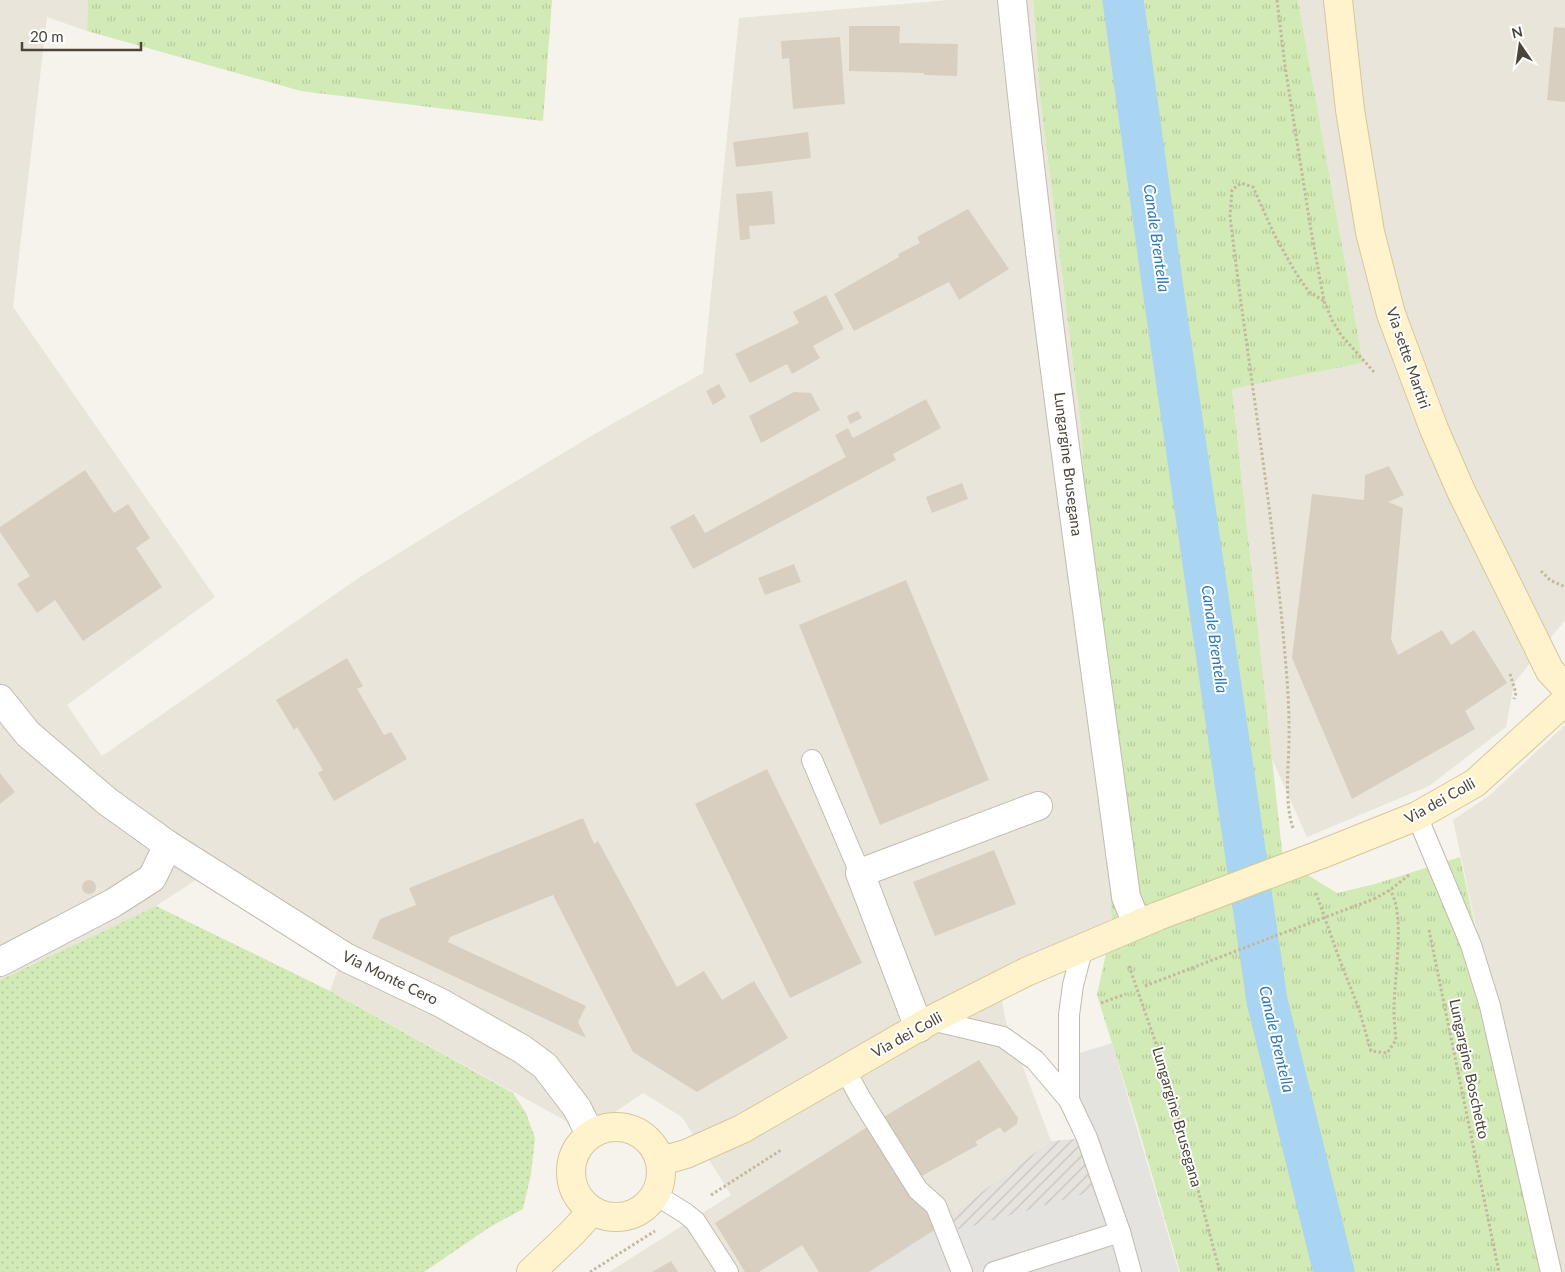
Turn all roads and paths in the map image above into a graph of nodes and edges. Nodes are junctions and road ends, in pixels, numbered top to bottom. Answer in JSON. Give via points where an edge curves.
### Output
{"nodes":[{"id":1,"x":1012,"y":0,"type":"edge"},
{"id":2,"x":1277,"y":0,"type":"edge"},
{"id":3,"x":1338,"y":0,"type":"edge"},
{"id":4,"x":1324,"y":301,"type":"junction"},
{"id":5,"x":1375,"y":374,"type":"dead end"},
{"id":6,"x":1508,"y":665,"type":"dead end"},
{"id":7,"x":1565,"y":687,"type":"edge"},
{"id":8,"x":0,"y":700,"type":"edge"},
{"id":9,"x":1565,"y":701,"type":"edge"},
{"id":10,"x":1512,"y":707,"type":"dead end"},
{"id":11,"x":812,"y":760,"type":"dead end"},
{"id":12,"x":1038,"y":806,"type":"dead end"},
{"id":13,"x":1408,"y":820,"type":"junction"},
{"id":14,"x":1296,"y":835,"type":"dead end"},
{"id":15,"x":168,"y":845,"type":"junction"},
{"id":16,"x":860,"y":873,"type":"junction"},
{"id":17,"x":1416,"y":880,"type":"dead end"},
{"id":18,"x":1313,"y":885,"type":"dead end"},
{"id":19,"x":1390,"y":890,"type":"junction"},
{"id":20,"x":1148,"y":920,"type":"junction"},
{"id":21,"x":1428,"y":924,"type":"dead end"},
{"id":22,"x":1083,"y":947,"type":"junction"},
{"id":23,"x":0,"y":962,"type":"edge"},
{"id":24,"x":1129,"y":964,"type":"dead end"},
{"id":25,"x":1145,"y":986,"type":"dead end"},
{"id":26,"x":1126,"y":994,"type":"dead end"},
{"id":27,"x":1098,"y":1004,"type":"dead end"},
{"id":28,"x":925,"y":1024,"type":"junction"},
{"id":29,"x":845,"y":1070,"type":"junction"},
{"id":30,"x":1069,"y":1100,"type":"junction"},
{"id":31,"x":590,"y":1134,"type":"junction"},
{"id":32,"x":787,"y":1146,"type":"dead end"},
{"id":33,"x":660,"y":1161,"type":"junction"},
{"id":34,"x":656,"y":1195,"type":"junction"},
{"id":35,"x":592,"y":1211,"type":"junction"},
{"id":36,"x":685,"y":1213,"type":"junction"},
{"id":37,"x":1120,"y":1232,"type":"junction"},
{"id":38,"x":531,"y":1272,"type":"edge"},
{"id":39,"x":590,"y":1272,"type":"edge"},
{"id":40,"x":728,"y":1272,"type":"edge"},
{"id":41,"x":962,"y":1272,"type":"edge"},
{"id":42,"x":994,"y":1272,"type":"edge"},
{"id":43,"x":1131,"y":1272,"type":"edge"},
{"id":44,"x":1220,"y":1272,"type":"edge"},
{"id":45,"x":1499,"y":1272,"type":"edge"},
{"id":46,"x":1551,"y":1272,"type":"edge"}],
"edges":[{"from":1,"to":20,"type":"street","name":"Lungargine Brusegana","via":[[1080,560],[1126,897]]},
{"from":2,"to":4,"type":"path"},
{"from":3,"to":7,"type":"main road","name":"Via sette Martiri","via":[[1350,110],[1370,232],[1391,314],[1434,430],[1461,491],[1550,671]]},
{"from":4,"to":5,"type":"path","via":[[1341,334]]},
{"from":4,"to":14,"type":"path","via":[[1309,292],[1274,234],[1253,187],[1242,182],[1232,190],[1230,216],[1282,621],[1289,724],[1288,795],[1290,818]]},
{"from":6,"to":10,"type":"path","via":[[1516,693]]},
{"from":8,"to":15,"type":"street","name":"Via Monte Cero","via":[[28,734],[108,802]]},
{"from":9,"to":13,"type":"main road","name":"Via dei Colli","via":[[1475,783]]},
{"from":11,"to":16,"type":"lane"},
{"from":12,"to":16,"type":"street"},
{"from":13,"to":20,"type":"main road","name":"Via dei Colli","bridge":true},
{"from":13,"to":46,"type":"lane","via":[[1471,946],[1490,1006]]},
{"from":15,"to":23,"type":"street","via":[[152,878],[113,903]]},
{"from":15,"to":31,"type":"street","name":"Via Monte Cero","via":[[347,958],[441,1003],[522,1049],[545,1066],[577,1108]]},
{"from":16,"to":28,"type":"street"},
{"from":17,"to":19,"type":"path","via":[[1410,874]]},
{"from":18,"to":19,"type":"path","via":[[1372,1051],[1387,1053],[1396,1040],[1394,1010],[1399,914]]},
{"from":19,"to":25,"type":"path","bridge":true,"via":[[1374,899]]},
{"from":20,"to":22,"type":"main road","name":"Via dei Colli"},
{"from":21,"to":45,"type":"path","name":"Lungargine Boschetto"},
{"from":22,"to":28,"type":"main road","name":"Via dei Colli"},
{"from":22,"to":30,"type":"lane","via":[[1069,1015]]},
{"from":24,"to":44,"type":"path","name":"Lungargine Brusegana","via":[[1167,1075]]},
{"from":26,"to":27,"type":"path"},
{"from":28,"to":29,"type":"main road","name":"Via dei Colli"},
{"from":28,"to":30,"type":"lane","via":[[1003,1037],[1036,1060]]},
{"from":29,"to":33,"type":"main road","name":"Via dei Colli","via":[[742,1129],[686,1154]]},
{"from":29,"to":41,"type":"lane","via":[[918,1190],[936,1206]]},
{"from":30,"to":37,"type":"lane","via":[[1087,1138]]},
{"from":31,"to":33,"type":"main road","via":[[618,1126],[633,1130],[655,1147]]},
{"from":31,"to":35,"type":"main road","via":[[575,1151],[570,1172],[576,1194]]},
{"from":32,"to":36,"type":"path"},
{"from":33,"to":34,"type":"main road","via":[[662,1173]]},
{"from":34,"to":35,"type":"main road","via":[[643,1208],[627,1216],[609,1217]]},
{"from":34,"to":36,"type":"lane"},
{"from":35,"to":38,"type":"main road"},
{"from":36,"to":39,"type":"path"},
{"from":36,"to":40,"type":"lane","via":[[695,1221]]},
{"from":37,"to":42,"type":"lane"},
{"from":37,"to":43,"type":"lane"}]}
